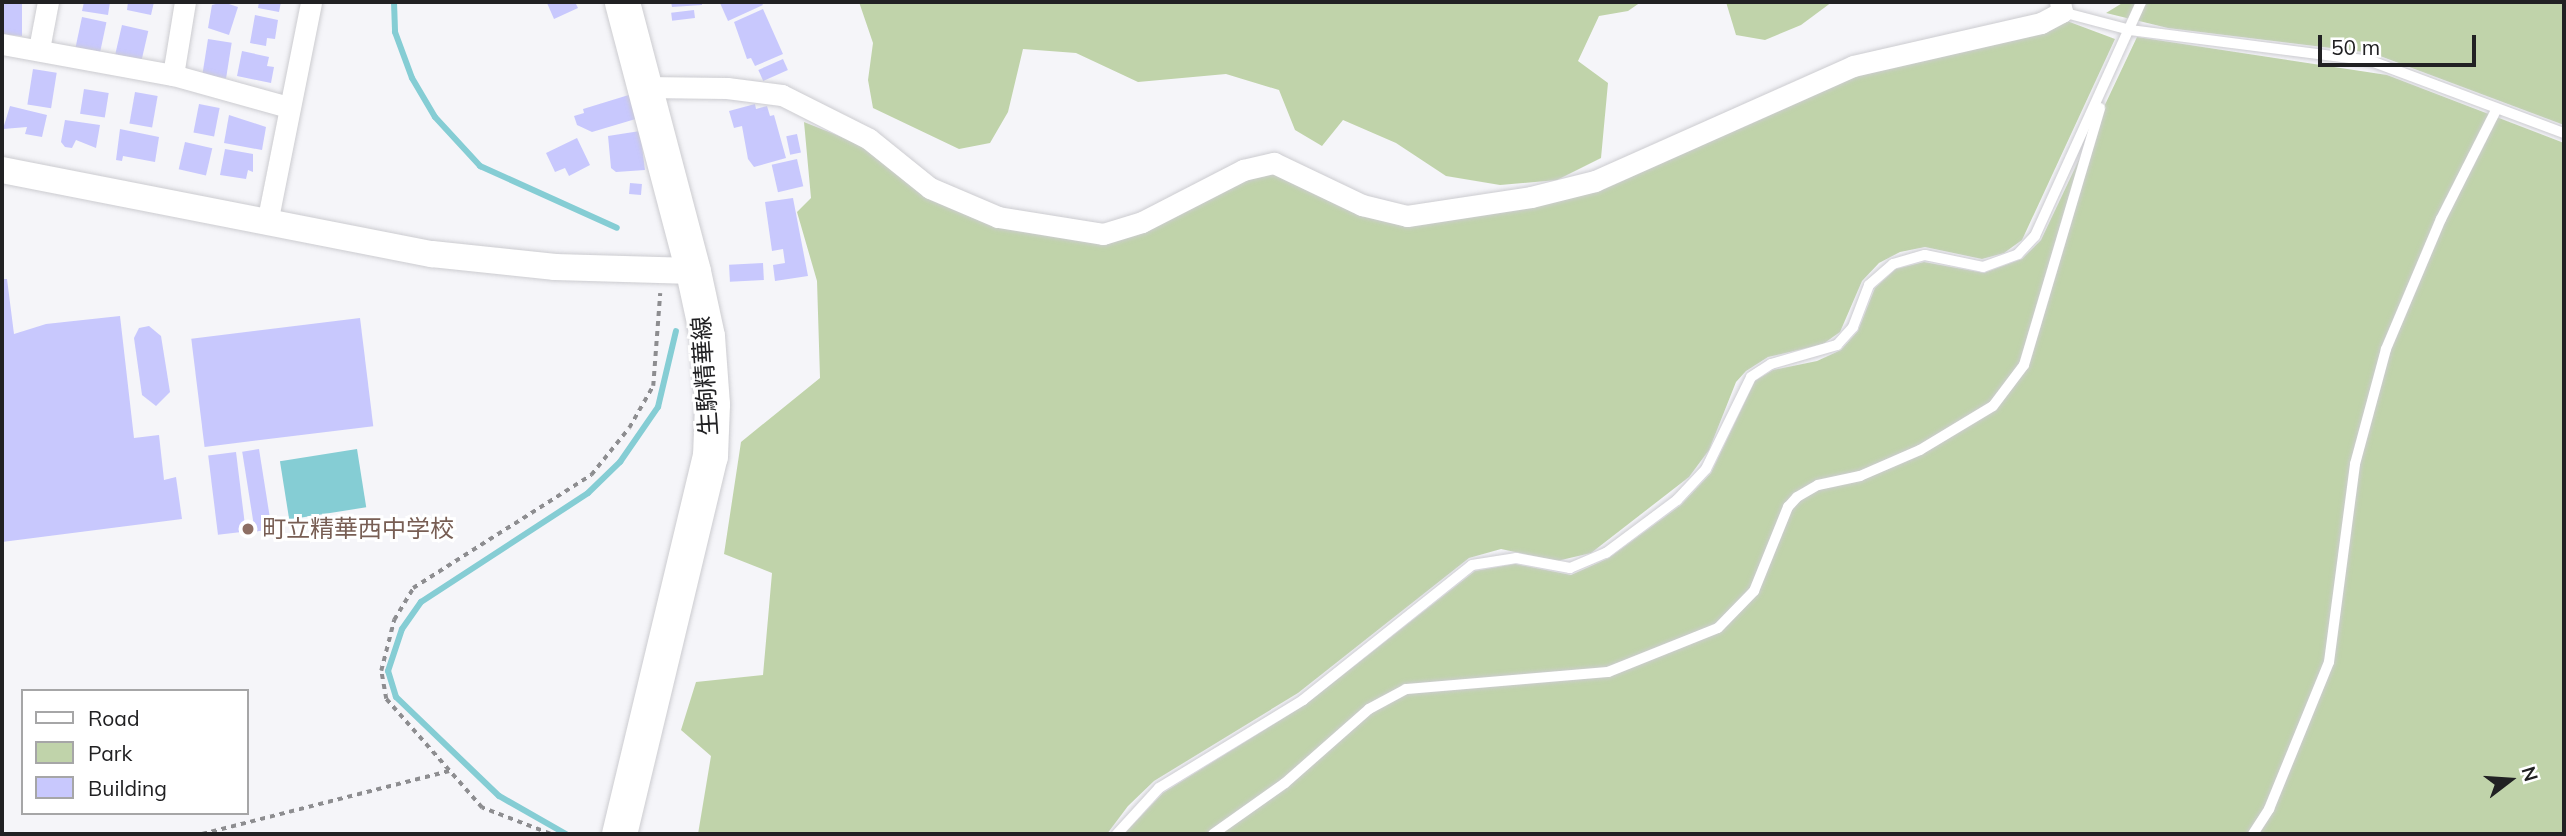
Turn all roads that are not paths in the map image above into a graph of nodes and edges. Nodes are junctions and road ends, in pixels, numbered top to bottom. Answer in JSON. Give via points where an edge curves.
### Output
{"nodes":[{"id":1,"x":48,"y":2,"type":"edge"},
{"id":2,"x":185,"y":2,"type":"edge"},
{"id":3,"x":311,"y":2,"type":"edge"},
{"id":4,"x":622,"y":2,"type":"edge"},
{"id":5,"x":2141,"y":2,"type":"edge"},
{"id":6,"x":2061,"y":7,"type":"edge"},
{"id":7,"x":2130,"y":30,"type":"junction"},
{"id":8,"x":2,"y":44,"type":"edge"},
{"id":9,"x":39,"y":49,"type":"junction"},
{"id":10,"x":173,"y":75,"type":"junction"},
{"id":11,"x":2109,"y":75,"type":"junction"},
{"id":12,"x":645,"y":87,"type":"junction"},
{"id":13,"x":288,"y":107,"type":"junction"},
{"id":14,"x":2496,"y":110,"type":"junction"},
{"id":15,"x":2564,"y":133,"type":"edge"},
{"id":16,"x":2,"y":170,"type":"edge"},
{"id":17,"x":267,"y":223,"type":"junction"},
{"id":18,"x":693,"y":271,"type":"junction"},
{"id":19,"x":620,"y":834,"type":"edge"},
{"id":20,"x":1117,"y":834,"type":"edge"},
{"id":21,"x":1213,"y":834,"type":"edge"},
{"id":22,"x":2253,"y":834,"type":"edge"}],
"edges":[{"from":1,"to":9,"type":"street"},
{"from":2,"to":10,"type":"street"},
{"from":3,"to":13,"type":"street"},
{"from":4,"to":12,"type":"main road","name":"生駒精華線"},
{"from":5,"to":7,"type":"lane"},
{"from":6,"to":7,"type":"lane"},
{"from":6,"to":12,"type":"street","via":[[2041,23],[1853,65],[1595,181],[1531,197],[1407,216],[1362,205],[1274,163],[1243,170],[1142,222],[1102,234],[998,217],[930,188],[869,139],[782,94]]},
{"from":7,"to":11,"type":"lane"},
{"from":7,"to":14,"type":"lane","via":[[2371,61]]},
{"from":8,"to":9,"type":"street"},
{"from":9,"to":10,"type":"street"},
{"from":10,"to":13,"type":"street"},
{"from":11,"to":20,"type":"lane","via":[[2035,236],[2018,254],[1983,267],[1925,256],[1893,264],[1869,285],[1853,327],[1837,345],[1815,355],[1770,364],[1751,377],[1706,469],[1677,500],[1616,545],[1595,560],[1570,568],[1501,557],[1472,565],[1303,699],[1159,788]]},
{"from":11,"to":21,"type":"lane","via":[[2040,320],[2024,365],[1993,406],[1920,450],[1860,476],[1818,485],[1797,497],[1784,516],[1754,591],[1718,628],[1608,672],[1406,689],[1369,709],[1285,783]]},
{"from":12,"to":18,"type":"main road","name":"生駒精華線"},
{"from":13,"to":17,"type":"street"},
{"from":14,"to":15,"type":"lane"},
{"from":14,"to":22,"type":"lane","via":[[2441,219],[2386,349],[2355,464],[2329,662],[2269,809]]},
{"from":16,"to":17,"type":"street"},
{"from":17,"to":18,"type":"street","via":[[432,254],[555,267]]},
{"from":18,"to":19,"type":"main road","name":"生駒精華線","via":[[707,336],[710,456]]}]}
